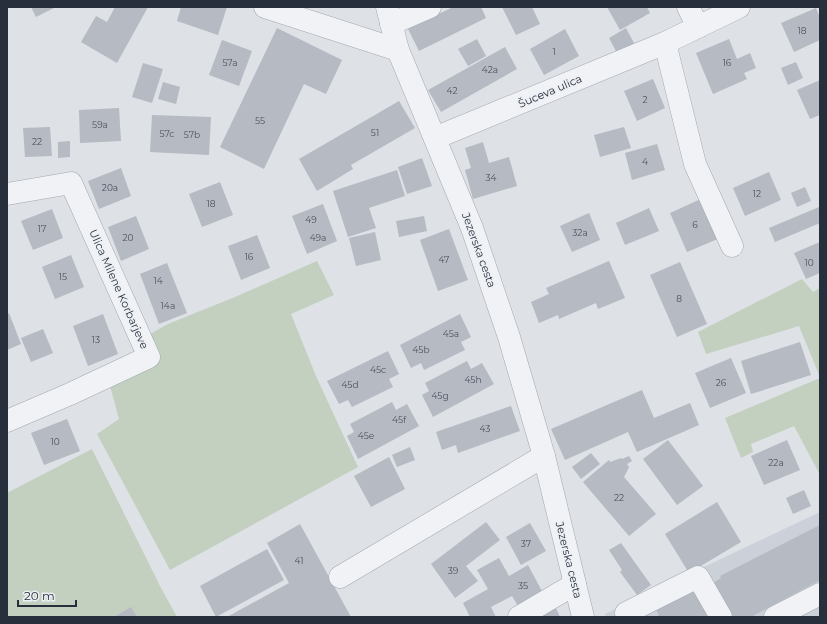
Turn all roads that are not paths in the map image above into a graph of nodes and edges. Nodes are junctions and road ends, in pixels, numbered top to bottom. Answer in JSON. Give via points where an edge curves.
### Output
{"nodes":[{"id":1,"x":265,"y":7,"type":"edge"},
{"id":2,"x":430,"y":7,"type":"edge"},
{"id":3,"x":688,"y":7,"type":"edge"},
{"id":4,"x":739,"y":7,"type":"edge"},
{"id":5,"x":389,"y":16,"type":"edge"},
{"id":6,"x":698,"y":27,"type":"junction"},
{"id":7,"x":665,"y":43,"type":"junction"},
{"id":8,"x":398,"y":50,"type":"junction"},
{"id":9,"x":435,"y":138,"type":"junction"},
{"id":10,"x":7,"y":194,"type":"edge"},
{"id":11,"x":732,"y":246,"type":"dead end"},
{"id":12,"x":7,"y":421,"type":"edge"},
{"id":13,"x":544,"y":456,"type":"junction"},
{"id":14,"x":340,"y":577,"type":"dead end"},
{"id":15,"x":575,"y":584,"type":"junction"},
{"id":16,"x":820,"y":594,"type":"edge"},
{"id":17,"x":810,"y":606,"type":"edge"},
{"id":18,"x":519,"y":617,"type":"edge"},
{"id":19,"x":583,"y":617,"type":"edge"},
{"id":20,"x":627,"y":617,"type":"edge"},
{"id":21,"x":721,"y":617,"type":"edge"},
{"id":22,"x":775,"y":617,"type":"edge"}],
"edges":[{"from":1,"to":8,"type":"street"},
{"from":2,"to":5,"type":"street"},
{"from":3,"to":6,"type":"street"},
{"from":4,"to":6,"type":"street","name":"Šuceva ulica"},
{"from":5,"to":8,"type":"street","name":"Jezerska cesta"},
{"from":6,"to":7,"type":"street","name":"Šuceva ulica"},
{"from":7,"to":9,"type":"street","name":"Šuceva ulica"},
{"from":7,"to":11,"type":"street","via":[[695,164]]},
{"from":8,"to":9,"type":"street","name":"Jezerska cesta"},
{"from":9,"to":13,"type":"street","name":"Jezerska cesta","via":[[479,247]]},
{"from":10,"to":12,"type":"street","name":"Ulica Milene Korbarjeve","via":[[71,183],[149,356]]},
{"from":13,"to":14,"type":"street"},
{"from":13,"to":15,"type":"street","name":"Jezerska cesta"},
{"from":15,"to":18,"type":"street"},
{"from":15,"to":19,"type":"street","name":"Jezerska cesta"},
{"from":16,"to":17,"type":"street"},
{"from":17,"to":22,"type":"street"},
{"from":20,"to":21,"type":"street","via":[[626,613],[698,577]]}]}
